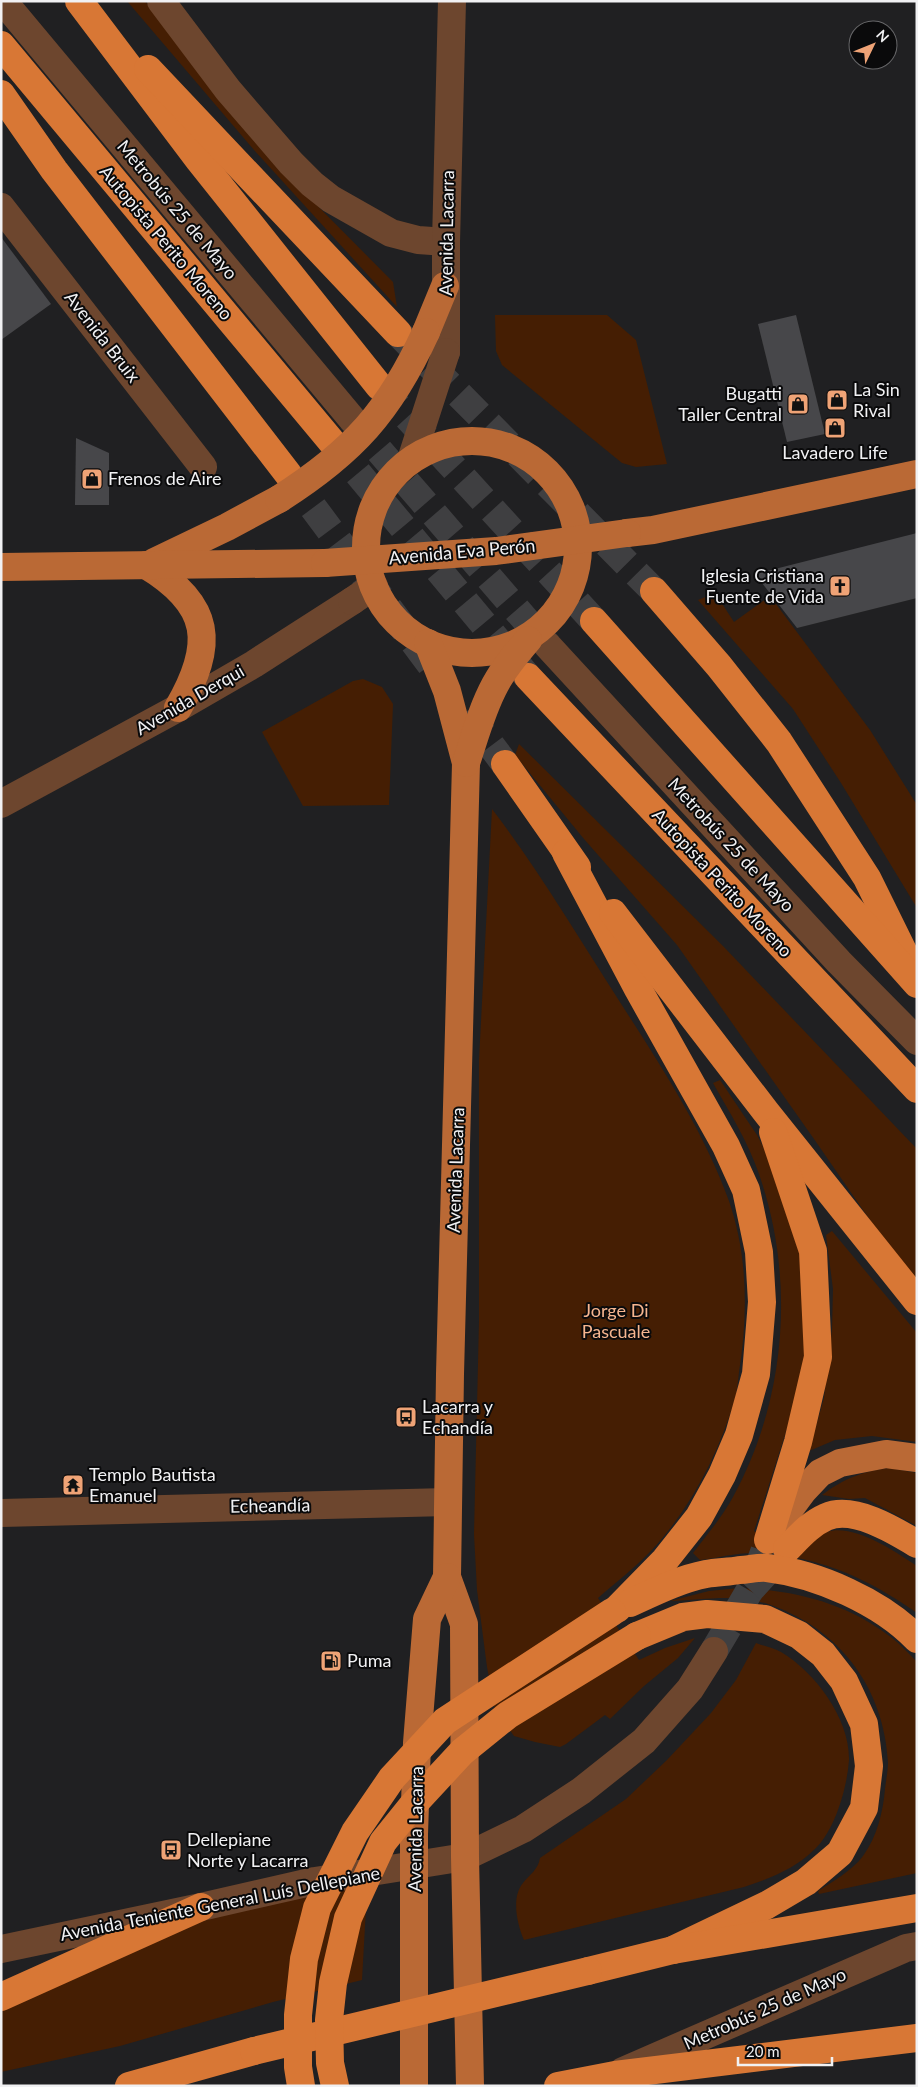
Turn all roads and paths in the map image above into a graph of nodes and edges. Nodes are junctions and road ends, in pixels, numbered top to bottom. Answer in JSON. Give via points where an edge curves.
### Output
{"nodes":[{"id":1,"x":3,"y":1,"type":"edge"},
{"id":2,"x":80,"y":1,"type":"edge"},
{"id":3,"x":161,"y":1,"type":"edge"},
{"id":4,"x":452,"y":1,"type":"edge"},
{"id":5,"x":1,"y":45,"type":"edge"},
{"id":6,"x":1,"y":94,"type":"edge"},
{"id":7,"x":1,"y":207,"type":"edge"},
{"id":8,"x":446,"y":242,"type":"junction"},
{"id":9,"x":445,"y":286,"type":"junction"},
{"id":10,"x":398,"y":333,"type":"tunnel mouth"},
{"id":11,"x":379,"y":386,"type":"tunnel mouth"},
{"id":12,"x":352,"y":419,"type":"tunnel mouth"},
{"id":13,"x":331,"y":441,"type":"tunnel mouth"},
{"id":14,"x":411,"y":460,"type":"junction"},
{"id":15,"x":203,"y":466,"type":"dead end"},
{"id":16,"x":917,"y":474,"type":"edge"},
{"id":17,"x":284,"y":487,"type":"junction"},
{"id":18,"x":578,"y":540,"type":"junction"},
{"id":19,"x":146,"y":565,"type":"junction"},
{"id":20,"x":1,"y":568,"type":"edge"},
{"id":21,"x":364,"y":583,"type":"junction"},
{"id":22,"x":654,"y":592,"type":"tunnel mouth"},
{"id":23,"x":594,"y":621,"type":"tunnel mouth"},
{"id":24,"x":540,"y":641,"type":"junction"},
{"id":25,"x":428,"y":644,"type":"junction"},
{"id":26,"x":528,"y":677,"type":"tunnel mouth"},
{"id":27,"x":178,"y":708,"type":"junction"},
{"id":28,"x":466,"y":763,"type":"junction"},
{"id":29,"x":505,"y":764,"type":"tunnel mouth"},
{"id":30,"x":1,"y":804,"type":"edge"},
{"id":31,"x":566,"y":853,"type":"junction"},
{"id":32,"x":917,"y":980,"type":"edge"},
{"id":33,"x":917,"y":984,"type":"edge"},
{"id":34,"x":917,"y":1041,"type":"edge"},
{"id":35,"x":917,"y":1089,"type":"edge"},
{"id":36,"x":766,"y":1112,"type":"junction"},
{"id":37,"x":917,"y":1301,"type":"edge"},
{"id":38,"x":917,"y":1458,"type":"edge"},
{"id":39,"x":448,"y":1502,"type":"junction"},
{"id":40,"x":1,"y":1513,"type":"edge"},
{"id":41,"x":775,"y":1542,"type":"junction"},
{"id":42,"x":917,"y":1544,"type":"edge"},
{"id":43,"x":447,"y":1576,"type":"junction"},
{"id":44,"x":614,"y":1610,"type":"junction"},
{"id":45,"x":917,"y":1639,"type":"edge"},
{"id":46,"x":714,"y":1650,"type":"tunnel mouth"},
{"id":47,"x":465,"y":1857,"type":"junction"},
{"id":48,"x":415,"y":1866,"type":"junction"},
{"id":49,"x":201,"y":1907,"type":"junction"},
{"id":50,"x":917,"y":1908,"type":"edge"},
{"id":51,"x":917,"y":1946,"type":"edge"},
{"id":52,"x":1,"y":1949,"type":"edge"},
{"id":53,"x":673,"y":1950,"type":"junction"},
{"id":54,"x":1,"y":1998,"type":"edge"},
{"id":55,"x":917,"y":2038,"type":"edge"},
{"id":56,"x":607,"y":2076,"type":"junction"},
{"id":57,"x":129,"y":2086,"type":"edge"},
{"id":58,"x":300,"y":2086,"type":"edge"},
{"id":59,"x":335,"y":2086,"type":"edge"},
{"id":60,"x":414,"y":2086,"type":"edge"},
{"id":61,"x":470,"y":2086,"type":"edge"},
{"id":62,"x":558,"y":2086,"type":"edge"}],
"edges":[{"from":1,"to":12,"type":"street","name":"Metrobús 25 de Mayo"},
{"from":2,"to":10,"type":"highway","via":[[188,109]]},
{"from":2,"to":11,"type":"highway","via":[[199,160]]},
{"from":3,"to":8,"type":"street","via":[[228,90],[312,184],[331,199],[391,233],[418,240]]},
{"from":4,"to":8,"type":"street","name":"Avenida Lacarra"},
{"from":5,"to":13,"type":"highway","name":"Autopista Perito Moreno"},
{"from":6,"to":17,"type":"highway"},
{"from":7,"to":15,"type":"street","name":"Avenida Bruix"},
{"from":8,"to":9,"type":"street","name":"Avenida Lacarra"},
{"from":9,"to":14,"type":"street","name":"Avenida Lacarra","bridge":true,"via":[[446,352]]},
{"from":9,"to":17,"type":"main road","bridge":true,"via":[[402,379],[381,411],[364,432],[325,468]]},
{"from":14,"to":18,"type":"main road","bridge":true,"via":[[432,448],[464,441],[513,449],[540,466],[561,488],[574,516]]},
{"from":14,"to":21,"type":"main road","bridge":true,"via":[[379,493],[367,532]]},
{"from":16,"to":18,"type":"main road","name":"Avenida Eva Perón","bridge":true,"via":[[653,530]]},
{"from":17,"to":19,"type":"main road","via":[[227,527]]},
{"from":18,"to":21,"type":"main road","name":"Avenida Eva Perón","bridge":true,"via":[[496,551]]},
{"from":18,"to":24,"type":"main road","bridge":true,"via":[[576,570],[570,590],[550,619]]},
{"from":19,"to":20,"type":"main road","name":"Avenida Eva Perón"},
{"from":19,"to":21,"type":"main road","name":"Avenida Eva Perón","bridge":true,"via":[[325,563]]},
{"from":19,"to":27,"type":"main road","via":[[182,592],[200,623],[201,657]]},
{"from":21,"to":25,"type":"main road","bridge":true,"via":[[395,620]]},
{"from":21,"to":27,"type":"street","name":"Avenida Derqui","via":[[254,664]]},
{"from":22,"to":32,"type":"highway","via":[[719,666],[779,742],[867,878]]},
{"from":23,"to":33,"type":"highway"},
{"from":24,"to":25,"type":"main road","bridge":true,"via":[[479,653],[455,652]]},
{"from":24,"to":28,"type":"main road","name":"Avenida Lacarra","bridge":true,"via":[[511,660],[494,686]]},
{"from":24,"to":34,"type":"street","name":"Metrobús 25 de Mayo","via":[[839,962]]},
{"from":25,"to":28,"type":"main road","name":"Avenida Lacarra","bridge":true,"via":[[447,691]]},
{"from":26,"to":35,"type":"highway","name":"Autopista Perito Moreno"},
{"from":27,"to":30,"type":"street","name":"Avenida Derqui"},
{"from":28,"to":39,"type":"main road","name":"Avenida Lacarra"},
{"from":29,"to":31,"type":"highway"},
{"from":31,"to":36,"type":"highway"},
{"from":31,"to":44,"type":"highway","via":[[726,1146],[746,1190],[759,1252],[762,1302],[756,1374],[739,1434],[699,1517],[665,1560]]},
{"from":36,"to":37,"type":"highway"},
{"from":36,"to":41,"type":"highway","via":[[813,1251],[818,1357]]},
{"from":38,"to":41,"type":"main road","via":[[886,1454],[840,1463],[820,1473],[803,1491]]},
{"from":39,"to":40,"type":"street","name":"Echeandía"},
{"from":39,"to":43,"type":"main road","name":"Avenida Lacarra"},
{"from":41,"to":42,"type":"highway","via":[[839,1514],[875,1522]]},
{"from":43,"to":47,"type":"main road","name":"Avenida Lacarra","via":[[464,1624]]},
{"from":43,"to":48,"type":"main road","name":"Avenida Lacarra","via":[[427,1619],[417,1743]]},
{"from":44,"to":45,"type":"highway","via":[[704,1574],[765,1568],[841,1589],[878,1608]]},
{"from":44,"to":58,"type":"highway","bridge":true,"via":[[445,1721],[392,1778],[355,1832],[317,1908],[304,1959],[298,2015]]},
{"from":46,"to":47,"type":"street","name":"Avenida Teniente General Luís Dellepiane","via":[[690,1689],[644,1741],[581,1791],[523,1829]]},
{"from":47,"to":48,"type":"street","name":"Avenida Teniente General Luís Dellepiane"},
{"from":47,"to":61,"type":"main road","name":"Avenida Lacarra"},
{"from":48,"to":49,"type":"street","name":"Avenida Teniente General Luís Dellepiane","via":[[315,1881]]},
{"from":48,"to":60,"type":"main road","name":"Avenida Lacarra"},
{"from":49,"to":52,"type":"street","name":"Avenida Teniente General Luís Dellepiane"},
{"from":49,"to":54,"type":"highway"},
{"from":50,"to":53,"type":"highway"},
{"from":51,"to":56,"type":"street","name":"Metrobús 25 de Mayo"},
{"from":53,"to":57,"type":"highway","bridge":true,"via":[[254,2051]]},
{"from":53,"to":59,"type":"highway","bridge":true,"via":[[806,1882],[840,1853],[864,1808],[868,1766],[864,1724],[844,1680],[823,1654],[799,1634],[765,1619],[707,1614],[683,1617],[637,1636],[508,1715],[462,1752],[412,1806],[383,1842],[348,1918],[333,1983],[329,2020],[330,2063]]},
{"from":55,"to":56,"type":"highway"},
{"from":56,"to":62,"type":"highway"}]}
